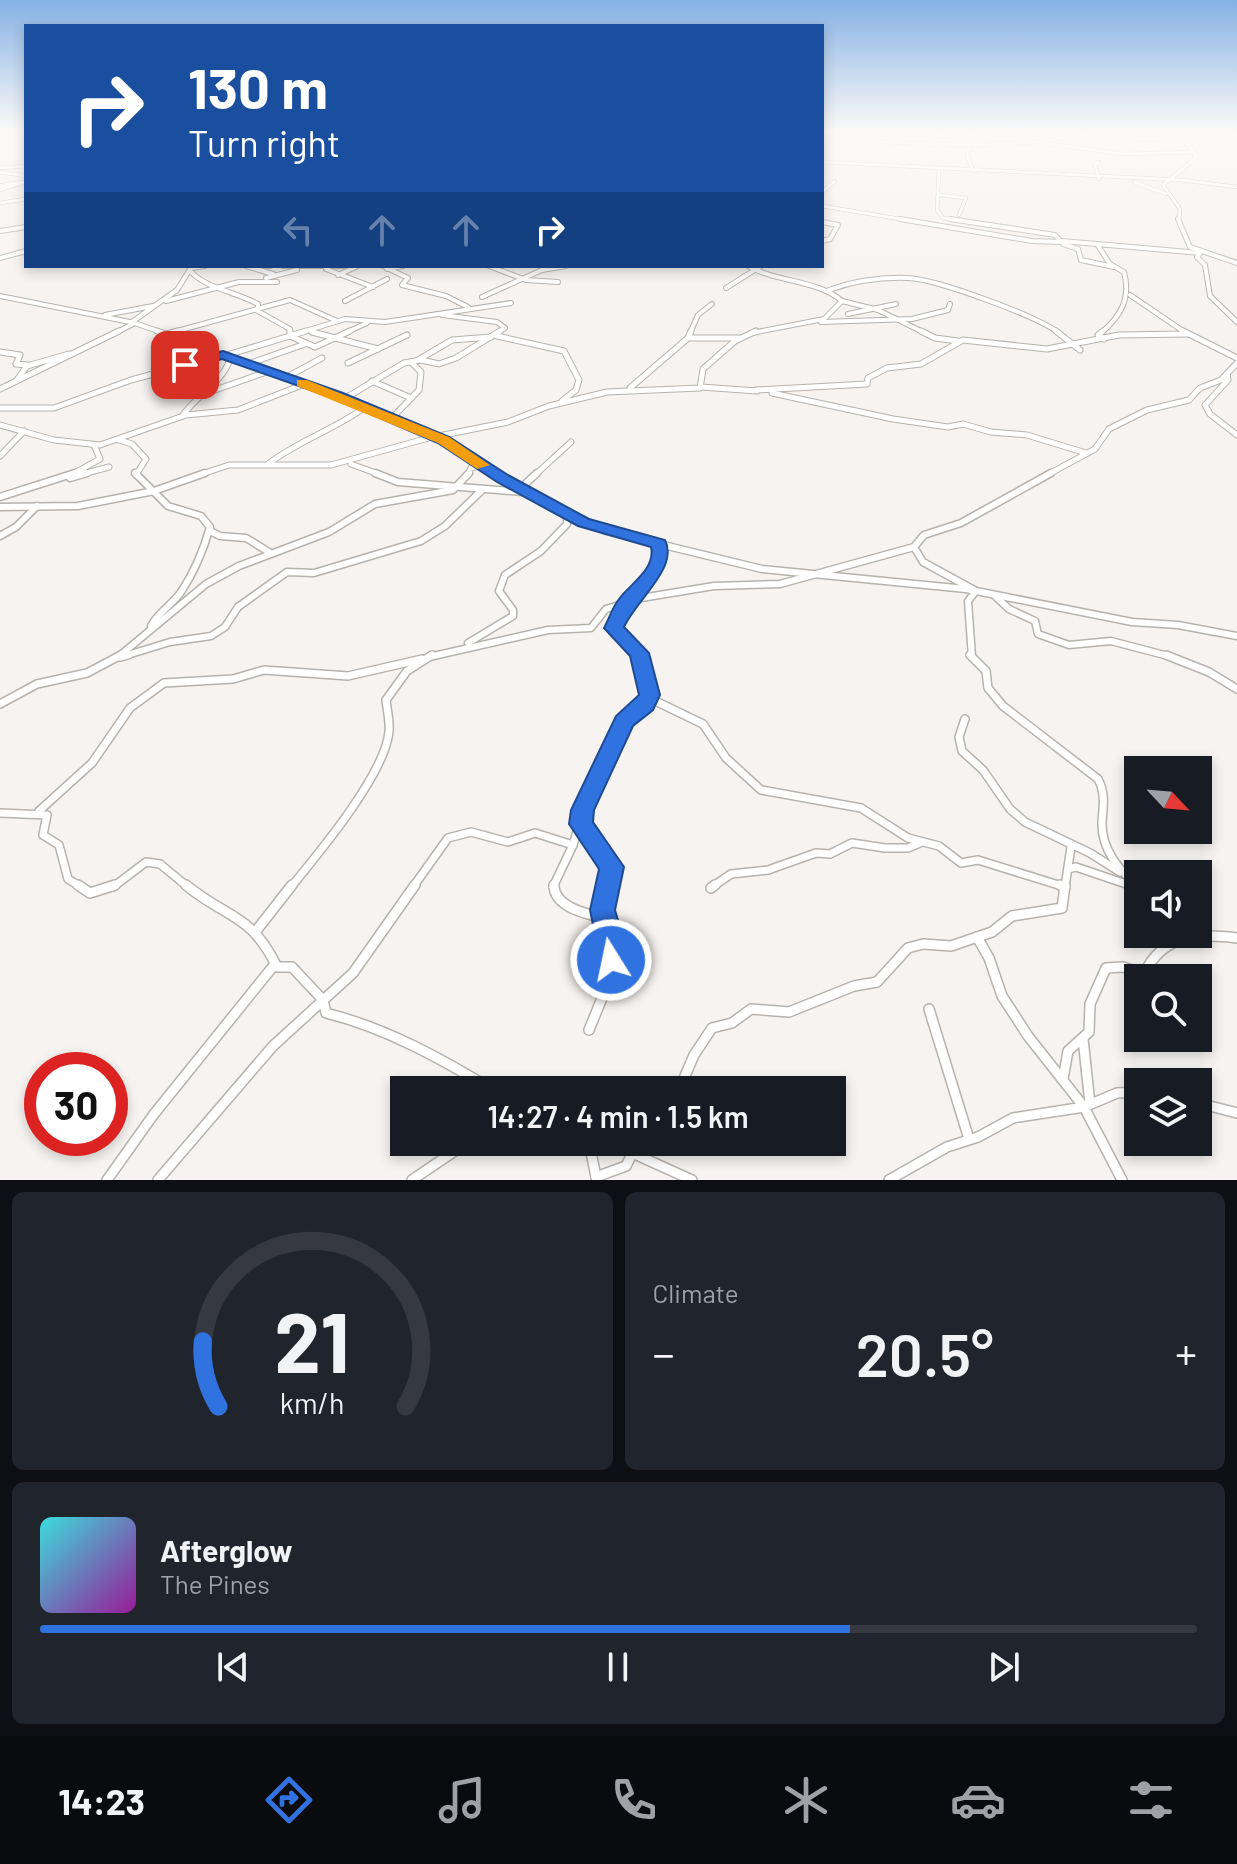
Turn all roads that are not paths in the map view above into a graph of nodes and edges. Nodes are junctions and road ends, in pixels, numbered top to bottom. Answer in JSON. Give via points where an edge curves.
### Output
{"nodes":[{"id":1,"x":940,"y":187,"type":"edge"},
{"id":2,"x":1147,"y":187,"type":"edge"},
{"id":3,"x":1164,"y":187,"type":"edge"},
{"id":4,"x":1166,"y":194,"type":"junction"},
{"id":5,"x":940,"y":195,"type":"junction"},
{"id":6,"x":24,"y":199,"type":"edge"},
{"id":7,"x":0,"y":203,"type":"edge"},
{"id":8,"x":824,"y":206,"type":"edge"},
{"id":9,"x":959,"y":215,"type":"dead end"},
{"id":10,"x":824,"y":222,"type":"edge"},
{"id":11,"x":24,"y":227,"type":"edge"},
{"id":12,"x":0,"y":231,"type":"edge"},
{"id":13,"x":824,"y":240,"type":"edge"},
{"id":14,"x":1061,"y":241,"type":"junction"},
{"id":15,"x":1097,"y":244,"type":"junction"},
{"id":16,"x":24,"y":252,"type":"edge"},
{"id":17,"x":1200,"y":252,"type":"junction"},
{"id":18,"x":0,"y":258,"type":"edge"},
{"id":19,"x":1237,"y":263,"type":"edge"},
{"id":20,"x":1114,"y":267,"type":"junction"},
{"id":21,"x":251,"y":268,"type":"edge"},
{"id":22,"x":301,"y":268,"type":"edge"},
{"id":23,"x":324,"y":268,"type":"edge"},
{"id":24,"x":353,"y":268,"type":"edge"},
{"id":25,"x":386,"y":268,"type":"edge"},
{"id":26,"x":494,"y":268,"type":"edge"},
{"id":27,"x":535,"y":268,"type":"edge"},
{"id":28,"x":544,"y":268,"type":"edge"},
{"id":29,"x":192,"y":269,"type":"edge"},
{"id":30,"x":755,"y":269,"type":"joint"},
{"id":31,"x":278,"y":274,"type":"junction"},
{"id":32,"x":534,"y":274,"type":"junction"},
{"id":33,"x":338,"y":275,"type":"junction"},
{"id":34,"x":524,"y":279,"type":"junction"},
{"id":35,"x":256,"y":280,"type":"junction"},
{"id":36,"x":277,"y":282,"type":"dead end"},
{"id":37,"x":558,"y":282,"type":"dead end"},
{"id":38,"x":401,"y":284,"type":"junction"},
{"id":39,"x":215,"y":287,"type":"junction"},
{"id":40,"x":373,"y":287,"type":"junction"},
{"id":41,"x":726,"y":288,"type":"dead end"},
{"id":42,"x":499,"y":289,"type":"junction"},
{"id":43,"x":829,"y":290,"type":"junction"},
{"id":44,"x":1130,"y":295,"type":"junction"},
{"id":45,"x":0,"y":296,"type":"edge"},
{"id":46,"x":482,"y":297,"type":"dead end"},
{"id":47,"x":345,"y":301,"type":"dead end"},
{"id":48,"x":842,"y":301,"type":"junction"},
{"id":49,"x":162,"y":302,"type":"junction"},
{"id":50,"x":491,"y":303,"type":"junction"},
{"id":51,"x":511,"y":303,"type":"dead end"},
{"id":52,"x":712,"y":304,"type":"dead end"},
{"id":53,"x":896,"y":304,"type":"dead end"},
{"id":54,"x":950,"y":304,"type":"dead end"},
{"id":55,"x":468,"y":307,"type":"junction"},
{"id":56,"x":256,"y":309,"type":"junction"},
{"id":57,"x":878,"y":310,"type":"junction"},
{"id":58,"x":435,"y":314,"type":"junction"},
{"id":59,"x":848,"y":314,"type":"dead end"},
{"id":60,"x":102,"y":315,"type":"junction"},
{"id":61,"x":892,"y":319,"type":"junction"},
{"id":62,"x":337,"y":321,"type":"junction"},
{"id":63,"x":371,"y":322,"type":"junction"},
{"id":64,"x":1237,"y":322,"type":"edge"},
{"id":65,"x":135,"y":323,"type":"junction"},
{"id":66,"x":802,"y":323,"type":"junction"},
{"id":67,"x":308,"y":332,"type":"junction"},
{"id":68,"x":1187,"y":334,"type":"junction"},
{"id":69,"x":162,"y":335,"type":"junction"},
{"id":70,"x":407,"y":335,"type":"dead end"},
{"id":71,"x":290,"y":336,"type":"junction"},
{"id":72,"x":337,"y":337,"type":"junction"},
{"id":73,"x":495,"y":337,"type":"junction"},
{"id":74,"x":688,"y":338,"type":"junction"},
{"id":75,"x":743,"y":338,"type":"junction"},
{"id":76,"x":1104,"y":339,"type":"junction"},
{"id":77,"x":962,"y":341,"type":"junction"},
{"id":78,"x":305,"y":344,"type":"junction"},
{"id":79,"x":1070,"y":344,"type":"junction"},
{"id":80,"x":378,"y":349,"type":"junction"},
{"id":81,"x":1080,"y":350,"type":"dead end"},
{"id":82,"x":0,"y":352,"type":"edge"},
{"id":83,"x":73,"y":353,"type":"junction"},
{"id":84,"x":226,"y":357,"type":"junction"},
{"id":85,"x":322,"y":358,"type":"dead end"},
{"id":86,"x":414,"y":361,"type":"junction"},
{"id":87,"x":1237,"y":361,"type":"edge"},
{"id":88,"x":348,"y":363,"type":"dead end"},
{"id":89,"x":247,"y":364,"type":"junction"},
{"id":90,"x":28,"y":365,"type":"junction"},
{"id":91,"x":269,"y":371,"type":"junction"},
{"id":92,"x":1227,"y":374,"type":"junction"},
{"id":93,"x":285,"y":378,"type":"junction"},
{"id":94,"x":17,"y":380,"type":"junction"},
{"id":95,"x":372,"y":381,"type":"junction"},
{"id":96,"x":305,"y":384,"type":"junction"},
{"id":97,"x":701,"y":387,"type":"junction"},
{"id":98,"x":630,"y":388,"type":"junction"},
{"id":99,"x":0,"y":389,"type":"edge"},
{"id":100,"x":756,"y":390,"type":"junction"},
{"id":101,"x":197,"y":396,"type":"junction"},
{"id":102,"x":411,"y":398,"type":"junction"},
{"id":103,"x":344,"y":399,"type":"junction"},
{"id":104,"x":559,"y":403,"type":"junction"},
{"id":105,"x":0,"y":408,"type":"edge"},
{"id":106,"x":364,"y":408,"type":"junction"},
{"id":107,"x":181,"y":417,"type":"junction"},
{"id":108,"x":391,"y":419,"type":"junction"},
{"id":109,"x":0,"y":425,"type":"edge"},
{"id":110,"x":24,"y":431,"type":"junction"},
{"id":111,"x":1237,"y":435,"type":"edge"},
{"id":112,"x":437,"y":437,"type":"junction"},
{"id":113,"x":118,"y":440,"type":"junction"},
{"id":114,"x":571,"y":442,"type":"dead end"},
{"id":115,"x":94,"y":445,"type":"junction"},
{"id":116,"x":1086,"y":453,"type":"junction"},
{"id":117,"x":0,"y":456,"type":"edge"},
{"id":118,"x":347,"y":462,"type":"junction"},
{"id":119,"x":266,"y":465,"type":"junction"},
{"id":120,"x":483,"y":465,"type":"junction"},
{"id":121,"x":109,"y":467,"type":"dead end"},
{"id":122,"x":60,"y":481,"type":"junction"},
{"id":123,"x":458,"y":488,"type":"junction"},
{"id":124,"x":482,"y":490,"type":"junction"},
{"id":125,"x":523,"y":490,"type":"junction"},
{"id":126,"x":154,"y":491,"type":"junction"},
{"id":127,"x":0,"y":497,"type":"edge"},
{"id":128,"x":37,"y":506,"type":"junction"},
{"id":129,"x":0,"y":507,"type":"edge"},
{"id":130,"x":567,"y":514,"type":"junction"},
{"id":131,"x":210,"y":531,"type":"junction"},
{"id":132,"x":0,"y":536,"type":"edge"},
{"id":133,"x":659,"y":544,"type":"junction"},
{"id":134,"x":914,"y":547,"type":"junction"},
{"id":135,"x":269,"y":552,"type":"junction"},
{"id":136,"x":814,"y":576,"type":"junction"},
{"id":137,"x":976,"y":591,"type":"junction"},
{"id":138,"x":992,"y":594,"type":"junction"},
{"id":139,"x":627,"y":602,"type":"junction"},
{"id":140,"x":149,"y":629,"type":"junction"},
{"id":141,"x":1237,"y":636,"type":"edge"},
{"id":142,"x":462,"y":647,"type":"junction"},
{"id":143,"x":116,"y":657,"type":"junction"},
{"id":144,"x":422,"y":659,"type":"junction"},
{"id":145,"x":1237,"y":689,"type":"edge"},
{"id":146,"x":649,"y":698,"type":"junction"},
{"id":147,"x":0,"y":704,"type":"edge"},
{"id":148,"x":965,"y":719,"type":"dead end"},
{"id":149,"x":38,"y":812,"type":"junction"},
{"id":150,"x":0,"y":813,"type":"edge"},
{"id":151,"x":581,"y":824,"type":"junction"},
{"id":152,"x":920,"y":843,"type":"junction"},
{"id":153,"x":573,"y":845,"type":"junction"},
{"id":154,"x":1071,"y":847,"type":"junction"},
{"id":155,"x":1068,"y":869,"type":"junction"},
{"id":156,"x":1121,"y":873,"type":"junction"},
{"id":157,"x":1124,"y":876,"type":"edge"},
{"id":158,"x":1124,"y":883,"type":"edge"},
{"id":159,"x":1065,"y":887,"type":"junction"},
{"id":160,"x":711,"y":888,"type":"dead end"},
{"id":161,"x":604,"y":918,"type":"junction"},
{"id":162,"x":256,"y":931,"type":"junction"},
{"id":163,"x":1212,"y":932,"type":"edge"},
{"id":164,"x":977,"y":937,"type":"junction"},
{"id":165,"x":1237,"y":938,"type":"edge"},
{"id":166,"x":1159,"y":948,"type":"edge"},
{"id":167,"x":275,"y":964,"type":"junction"},
{"id":168,"x":323,"y":1000,"type":"junction"},
{"id":169,"x":929,"y":1009,"type":"dead end"},
{"id":170,"x":589,"y":1030,"type":"dead end"},
{"id":171,"x":1083,"y":1039,"type":"junction"},
{"id":172,"x":470,"y":1076,"type":"edge"},
{"id":173,"x":685,"y":1076,"type":"edge"},
{"id":174,"x":1063,"y":1079,"type":"junction"},
{"id":175,"x":1124,"y":1093,"type":"edge"},
{"id":176,"x":1087,"y":1106,"type":"junction"},
{"id":177,"x":1212,"y":1107,"type":"edge"},
{"id":178,"x":1237,"y":1113,"type":"edge"},
{"id":179,"x":969,"y":1139,"type":"junction"},
{"id":180,"x":447,"y":1156,"type":"edge"},
{"id":181,"x":592,"y":1156,"type":"edge"},
{"id":182,"x":633,"y":1156,"type":"edge"},
{"id":183,"x":638,"y":1156,"type":"edge"},
{"id":184,"x":596,"y":1178,"type":"edge"},
{"id":185,"x":107,"y":1180,"type":"edge"},
{"id":186,"x":158,"y":1180,"type":"edge"},
{"id":187,"x":412,"y":1180,"type":"edge"},
{"id":188,"x":692,"y":1180,"type":"edge"},
{"id":189,"x":889,"y":1180,"type":"edge"},
{"id":190,"x":1122,"y":1180,"type":"edge"}],
"edges":[{"from":1,"to":5,"type":"street"},
{"from":2,"to":4,"type":"street"},
{"from":3,"to":4,"type":"street"},
{"from":4,"to":17,"type":"street","via":[[1181,211],[1178,219],[1189,245]]},
{"from":5,"to":9,"type":"street","via":[[966,198]]},
{"from":5,"to":14,"type":"street","via":[[937,210],[943,218],[1049,234]]},
{"from":6,"to":7,"type":"street"},
{"from":8,"to":14,"type":"street","via":[[1032,241]]},
{"from":10,"to":13,"type":"street","via":[[838,225]]},
{"from":11,"to":12,"type":"street"},
{"from":14,"to":15,"type":"street"},
{"from":14,"to":20,"type":"street","via":[[1078,249],[1081,260]]},
{"from":15,"to":17,"type":"street"},
{"from":15,"to":20,"type":"street"},
{"from":16,"to":18,"type":"street"},
{"from":17,"to":19,"type":"street"},
{"from":17,"to":64,"type":"street","via":[[1197,258],[1205,265],[1210,296]]},
{"from":20,"to":44,"type":"street","via":[[1124,272]]},
{"from":21,"to":31,"type":"street"},
{"from":22,"to":31,"type":"street"},
{"from":23,"to":33,"type":"street"},
{"from":24,"to":33,"type":"street"},
{"from":25,"to":38,"type":"street","via":[[408,278]]},
{"from":26,"to":34,"type":"street"},
{"from":27,"to":32,"type":"street"},
{"from":28,"to":32,"type":"street"},
{"from":29,"to":39,"type":"street","via":[[201,282]]},
{"from":29,"to":49,"type":"street"},
{"from":30,"to":41,"type":"street"},
{"from":30,"to":43,"type":"street"},
{"from":31,"to":35,"type":"street"},
{"from":32,"to":34,"type":"street"},
{"from":33,"to":40,"type":"street"},
{"from":34,"to":37,"type":"street"},
{"from":34,"to":42,"type":"street"},
{"from":35,"to":36,"type":"street"},
{"from":35,"to":39,"type":"street"},
{"from":38,"to":40,"type":"street","via":[[386,280]]},
{"from":38,"to":55,"type":"street"},
{"from":39,"to":49,"type":"street"},
{"from":39,"to":56,"type":"street","via":[[238,293],[258,304]]},
{"from":40,"to":47,"type":"street"},
{"from":42,"to":46,"type":"street"},
{"from":42,"to":50,"type":"street"},
{"from":43,"to":48,"type":"street"},
{"from":43,"to":79,"type":"street","via":[[854,281],[911,278],[1050,326]]},
{"from":44,"to":68,"type":"street"},
{"from":44,"to":76,"type":"street","via":[[1098,335]]},
{"from":45,"to":60,"type":"street"},
{"from":48,"to":57,"type":"street"},
{"from":48,"to":66,"type":"street","via":[[824,319]]},
{"from":49,"to":60,"type":"street"},
{"from":49,"to":65,"type":"street"},
{"from":50,"to":51,"type":"street"},
{"from":50,"to":55,"type":"street"},
{"from":52,"to":74,"type":"street","via":[[698,315]]},
{"from":53,"to":57,"type":"street"},
{"from":54,"to":61,"type":"street","via":[[948,310]]},
{"from":55,"to":58,"type":"street"},
{"from":56,"to":62,"type":"street","via":[[290,300]]},
{"from":56,"to":69,"type":"street"},
{"from":56,"to":71,"type":"street","via":[[290,329]]},
{"from":57,"to":59,"type":"street"},
{"from":57,"to":61,"type":"street"},
{"from":58,"to":63,"type":"street"},
{"from":58,"to":73,"type":"street","via":[[502,324],[505,328]]},
{"from":60,"to":65,"type":"street"},
{"from":61,"to":66,"type":"street"},
{"from":61,"to":77,"type":"street","via":[[935,338]]},
{"from":62,"to":63,"type":"street"},
{"from":62,"to":67,"type":"street"},
{"from":63,"to":72,"type":"street"},
{"from":65,"to":69,"type":"street"},
{"from":65,"to":83,"type":"street"},
{"from":66,"to":75,"type":"street","via":[[760,329]]},
{"from":67,"to":71,"type":"street"},
{"from":67,"to":72,"type":"street"},
{"from":68,"to":76,"type":"street"},
{"from":68,"to":87,"type":"street"},
{"from":69,"to":84,"type":"street"},
{"from":70,"to":80,"type":"street"},
{"from":71,"to":78,"type":"street"},
{"from":71,"to":84,"type":"street"},
{"from":72,"to":78,"type":"street","via":[[315,347]]},
{"from":72,"to":80,"type":"street"},
{"from":73,"to":86,"type":"street","via":[[454,340]]},
{"from":73,"to":86,"type":"street","via":[[444,363]]},
{"from":73,"to":104,"type":"street","via":[[564,351],[579,380]]},
{"from":74,"to":75,"type":"street"},
{"from":74,"to":98,"type":"street"},
{"from":75,"to":97,"type":"street","via":[[708,363],[699,377]]},
{"from":76,"to":79,"type":"street"},
{"from":77,"to":79,"type":"street","via":[[1034,349]]},
{"from":77,"to":100,"type":"street","via":[[921,364],[887,368],[868,378],[867,384]]},
{"from":78,"to":89,"type":"street"},
{"from":79,"to":81,"type":"street"},
{"from":80,"to":88,"type":"street"},
{"from":82,"to":90,"type":"street","via":[[20,355],[16,364]]},
{"from":83,"to":90,"type":"street"},
{"from":83,"to":94,"type":"street"},
{"from":84,"to":89,"type":"street"},
{"from":84,"to":101,"type":"street","via":[[226,373]]},
{"from":84,"to":105,"type":"street","via":[[131,380],[54,408]]},
{"from":85,"to":93,"type":"street"},
{"from":86,"to":95,"type":"street"},
{"from":86,"to":102,"type":"street","via":[[421,374],[420,388]]},
{"from":87,"to":92,"type":"street"},
{"from":89,"to":91,"type":"street"},
{"from":90,"to":94,"type":"street"},
{"from":91,"to":93,"type":"street"},
{"from":91,"to":101,"type":"street"},
{"from":92,"to":111,"type":"street","via":[[1228,380],[1205,405]]},
{"from":92,"to":116,"type":"street","via":[[1189,400],[1147,410],[1109,429]]},
{"from":93,"to":96,"type":"street"},
{"from":94,"to":99,"type":"street"},
{"from":95,"to":102,"type":"street"},
{"from":95,"to":103,"type":"street"},
{"from":96,"to":103,"type":"street"},
{"from":96,"to":107,"type":"street","via":[[238,410]]},
{"from":97,"to":98,"type":"street"},
{"from":97,"to":100,"type":"street"},
{"from":98,"to":104,"type":"street"},
{"from":100,"to":116,"type":"street","via":[[893,419],[1027,435]]},
{"from":101,"to":107,"type":"street"},
{"from":102,"to":108,"type":"street"},
{"from":103,"to":106,"type":"street"},
{"from":104,"to":112,"type":"street","via":[[508,422]]},
{"from":106,"to":108,"type":"street"},
{"from":106,"to":119,"type":"street"},
{"from":107,"to":113,"type":"street"},
{"from":108,"to":112,"type":"street"},
{"from":109,"to":110,"type":"street"},
{"from":110,"to":115,"type":"street"},
{"from":110,"to":117,"type":"street"},
{"from":112,"to":118,"type":"street"},
{"from":112,"to":120,"type":"street"},
{"from":113,"to":115,"type":"street"},
{"from":113,"to":126,"type":"street","via":[[132,444],[146,459],[136,478]]},
{"from":114,"to":125,"type":"street"},
{"from":115,"to":122,"type":"street","via":[[100,460]]},
{"from":116,"to":134,"type":"street","via":[[961,523],[924,535]]},
{"from":118,"to":119,"type":"street"},
{"from":118,"to":123,"type":"street","via":[[392,481]]},
{"from":119,"to":126,"type":"street","via":[[225,466]]},
{"from":120,"to":123,"type":"street","via":[[471,468]]},
{"from":120,"to":125,"type":"street"},
{"from":121,"to":122,"type":"street"},
{"from":122,"to":127,"type":"street"},
{"from":123,"to":124,"type":"street"},
{"from":123,"to":135,"type":"street","via":[[375,504],[329,532]]},
{"from":124,"to":125,"type":"street"},
{"from":124,"to":143,"type":"street","via":[[421,541],[314,573],[287,572],[238,607],[225,627],[211,636]]},
{"from":125,"to":130,"type":"street"},
{"from":126,"to":128,"type":"street","via":[[78,506]]},
{"from":126,"to":131,"type":"street","via":[[168,506],[205,519]]},
{"from":128,"to":129,"type":"street"},
{"from":128,"to":132,"type":"street"},
{"from":130,"to":133,"type":"street","via":[[606,531]]},
{"from":130,"to":142,"type":"street","via":[[567,524],[545,547],[505,575],[499,591],[513,616]]},
{"from":131,"to":135,"type":"street","via":[[246,538]]},
{"from":131,"to":140,"type":"street","via":[[198,568]]},
{"from":133,"to":136,"type":"street"},
{"from":133,"to":139,"type":"street","via":[[661,556],[654,571]]},
{"from":134,"to":136,"type":"street"},
{"from":134,"to":137,"type":"street","via":[[923,562]]},
{"from":135,"to":140,"type":"street","via":[[214,579]]},
{"from":136,"to":137,"type":"street"},
{"from":136,"to":139,"type":"street"},
{"from":137,"to":138,"type":"street"},
{"from":137,"to":156,"type":"street","via":[[968,601],[969,654],[986,671],[988,688],[1003,706],[1098,779],[1104,791],[1103,836]]},
{"from":138,"to":141,"type":"street"},
{"from":138,"to":145,"type":"street","via":[[1035,621],[1038,634],[1047,639],[1138,648]]},
{"from":139,"to":142,"type":"street","via":[[606,609],[586,630],[553,630]]},
{"from":139,"to":146,"type":"street","via":[[614,628],[639,653]]},
{"from":140,"to":143,"type":"street"},
{"from":142,"to":144,"type":"street"},
{"from":143,"to":147,"type":"street","via":[[87,673],[37,684]]},
{"from":144,"to":149,"type":"street","via":[[348,676],[264,670],[233,679],[164,683],[130,708],[92,763]]},
{"from":144,"to":162,"type":"street","via":[[386,700],[389,732],[383,752],[347,817]]},
{"from":146,"to":151,"type":"street","via":[[624,721]]},
{"from":146,"to":152,"type":"street","via":[[703,724],[726,758],[761,790],[861,808]]},
{"from":148,"to":154,"type":"street","via":[[959,737],[962,751],[983,770],[1002,801],[1025,822]]},
{"from":149,"to":150,"type":"street"},
{"from":149,"to":162,"type":"street","via":[[48,816],[43,835],[58,843],[68,879],[80,889],[103,893],[141,865],[155,862]]},
{"from":151,"to":153,"type":"street"},
{"from":151,"to":161,"type":"street","via":[[612,867]]},
{"from":152,"to":159,"type":"street","via":[[939,846],[961,863],[978,860]]},
{"from":152,"to":160,"type":"street","via":[[908,848],[852,843],[768,870],[731,874]]},
{"from":153,"to":161,"type":"street","via":[[552,889],[576,911]]},
{"from":153,"to":168,"type":"street","via":[[535,833],[501,842],[471,832],[450,836],[357,968]]},
{"from":154,"to":155,"type":"street"},
{"from":154,"to":156,"type":"street"},
{"from":155,"to":158,"type":"street"},
{"from":155,"to":159,"type":"street"},
{"from":156,"to":157,"type":"street"},
{"from":159,"to":164,"type":"street","via":[[1062,908],[1012,916]]},
{"from":161,"to":170,"type":"street","via":[[612,944],[611,976]]},
{"from":162,"to":167,"type":"street"},
{"from":163,"to":165,"type":"street"},
{"from":164,"to":173,"type":"street","via":[[951,946],[908,948],[877,982],[789,1012],[749,1009],[736,1024],[712,1028]]},
{"from":164,"to":174,"type":"street","via":[[1002,996]]},
{"from":166,"to":171,"type":"street","via":[[1144,974],[1106,968],[1090,1004],[1091,1027]]},
{"from":167,"to":168,"type":"street","via":[[292,967]]},
{"from":167,"to":185,"type":"street"},
{"from":168,"to":172,"type":"street","via":[[326,1013],[370,1026]]},
{"from":168,"to":186,"type":"street","via":[[273,1046]]},
{"from":169,"to":179,"type":"street"},
{"from":171,"to":174,"type":"street","via":[[1066,1054]]},
{"from":171,"to":176,"type":"street"},
{"from":174,"to":176,"type":"street"},
{"from":175,"to":176,"type":"street"},
{"from":176,"to":179,"type":"street","via":[[1022,1115]]},
{"from":176,"to":190,"type":"street"},
{"from":177,"to":178,"type":"street"},
{"from":179,"to":189,"type":"street"},
{"from":180,"to":187,"type":"street"},
{"from":181,"to":184,"type":"street"},
{"from":182,"to":184,"type":"street","via":[[626,1166]]},
{"from":183,"to":188,"type":"street"}]}
